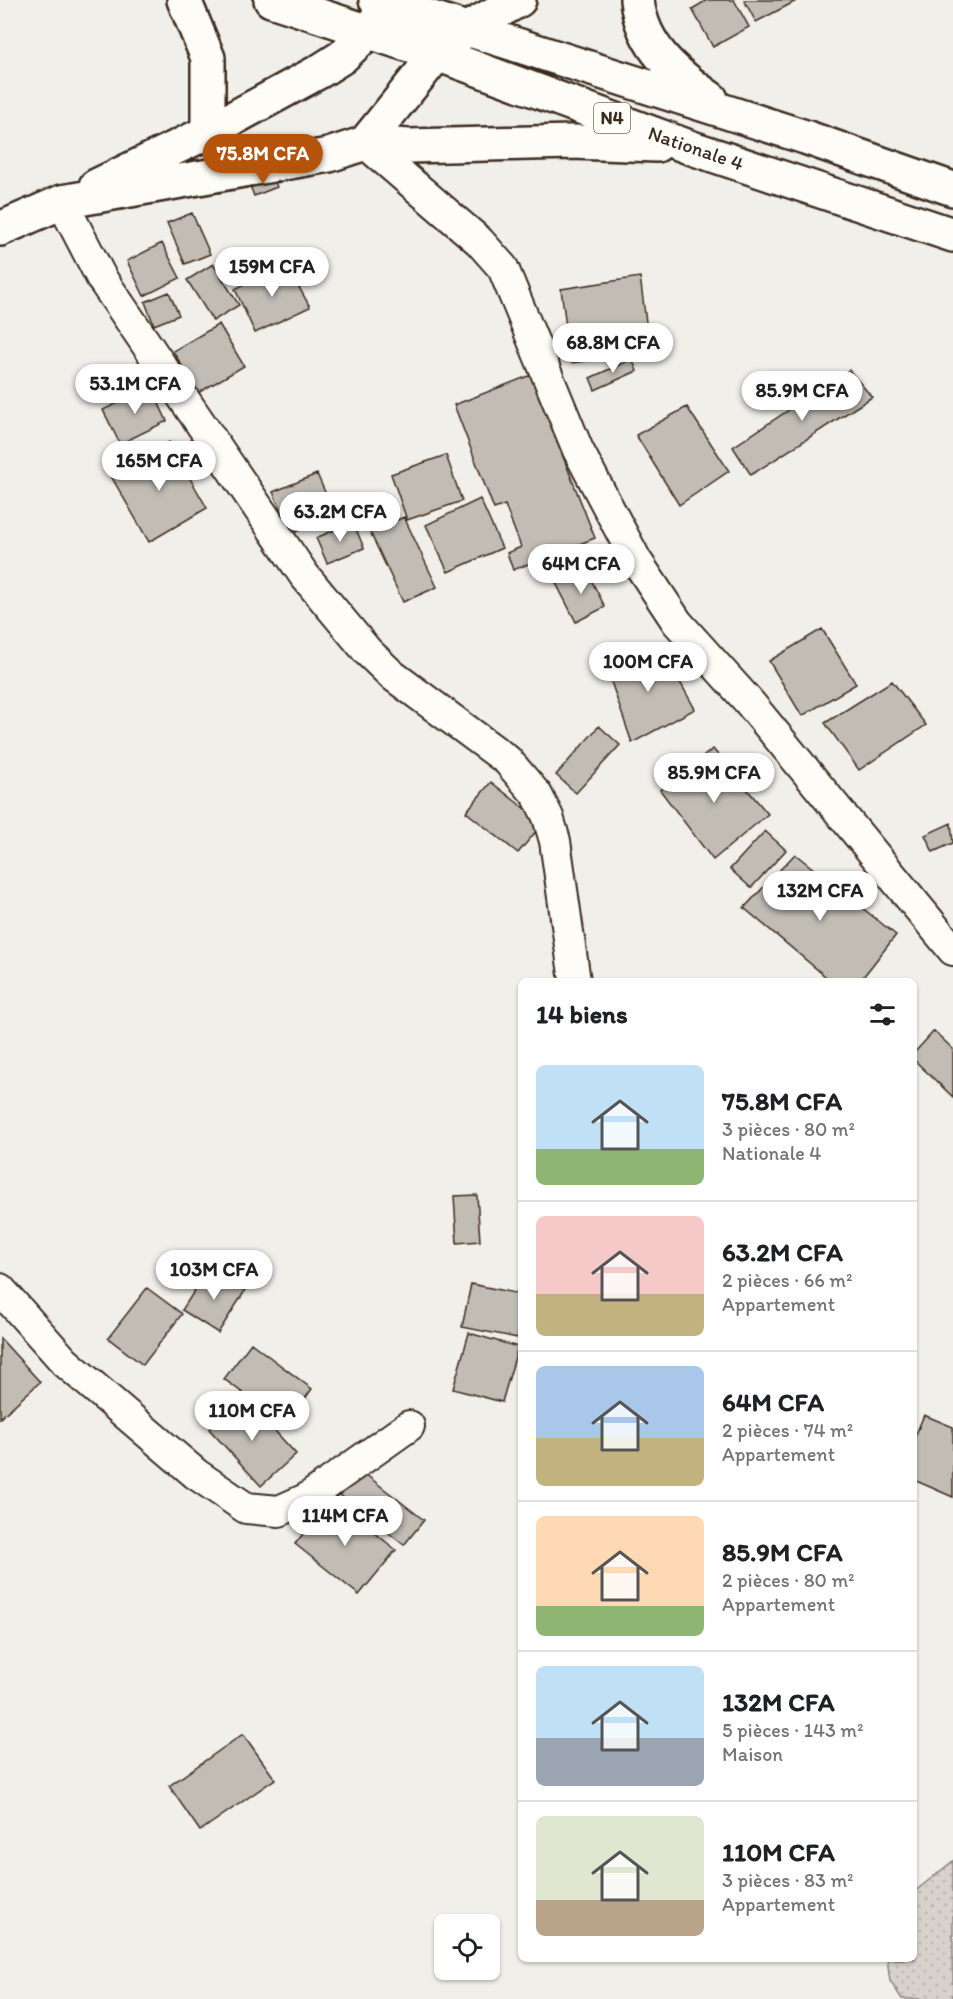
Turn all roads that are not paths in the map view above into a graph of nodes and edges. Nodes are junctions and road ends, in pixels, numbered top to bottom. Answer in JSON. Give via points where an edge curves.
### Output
{"nodes":[{"id":1,"x":184,"y":0,"type":"edge"},
{"id":2,"x":271,"y":0,"type":"edge"},
{"id":3,"x":519,"y":0,"type":"edge"},
{"id":4,"x":637,"y":0,"type":"edge"},
{"id":5,"x":386,"y":2,"type":"edge"},
{"id":6,"x":465,"y":30,"type":"junction"},
{"id":7,"x":367,"y":33,"type":"junction"},
{"id":8,"x":437,"y":54,"type":"junction"},
{"id":9,"x":727,"y":111,"type":"junction"},
{"id":10,"x":208,"y":132,"type":"junction"},
{"id":11,"x":365,"y":144,"type":"junction"},
{"id":12,"x":689,"y":147,"type":"junction"},
{"id":13,"x":953,"y":189,"type":"edge"},
{"id":14,"x":62,"y":202,"type":"junction"},
{"id":15,"x":0,"y":230,"type":"edge"},
{"id":16,"x":953,"y":235,"type":"edge"},
{"id":17,"x":953,"y":950,"type":"edge"},
{"id":18,"x":575,"y":978,"type":"edge"},
{"id":19,"x":0,"y":1289,"type":"edge"},
{"id":20,"x":409,"y":1426,"type":"dead end"}],
"edges":[{"from":1,"to":10,"type":"main road","via":[[208,58]]},
{"from":2,"to":7,"type":"main road","name":"Nationale 4","number":"N4"},
{"from":3,"to":6,"type":"main road"},
{"from":4,"to":9,"type":"main road","via":[[649,41],[684,80]]},
{"from":5,"to":6,"type":"main road","number":"N4"},
{"from":5,"to":7,"type":"main road"},
{"from":6,"to":8,"type":"main road"},
{"from":6,"to":9,"type":"main road","number":"N4"},
{"from":7,"to":8,"type":"main road","name":"Nationale 4","number":"N4"},
{"from":7,"to":10,"type":"main road","via":[[320,71]]},
{"from":8,"to":11,"type":"main road"},
{"from":8,"to":12,"type":"main road","name":"Nationale 4","number":"N4"},
{"from":9,"to":13,"type":"main road","number":"N4"},
{"from":10,"to":14,"type":"main road"},
{"from":11,"to":12,"type":"main road","via":[[572,142]]},
{"from":11,"to":14,"type":"main road","via":[[329,155]]},
{"from":11,"to":17,"type":"street","via":[[479,241],[503,268],[578,450],[636,560],[677,622],[749,702]]},
{"from":12,"to":16,"type":"main road","name":"Nationale 4","number":"N4"},
{"from":14,"to":15,"type":"main road"},
{"from":14,"to":18,"type":"street","via":[[102,279],[304,575],[392,675],[507,760],[537,795],[555,841]]},
{"from":19,"to":20,"type":"street","via":[[65,1362],[196,1474],[246,1508],[279,1511],[306,1499]]}]}
